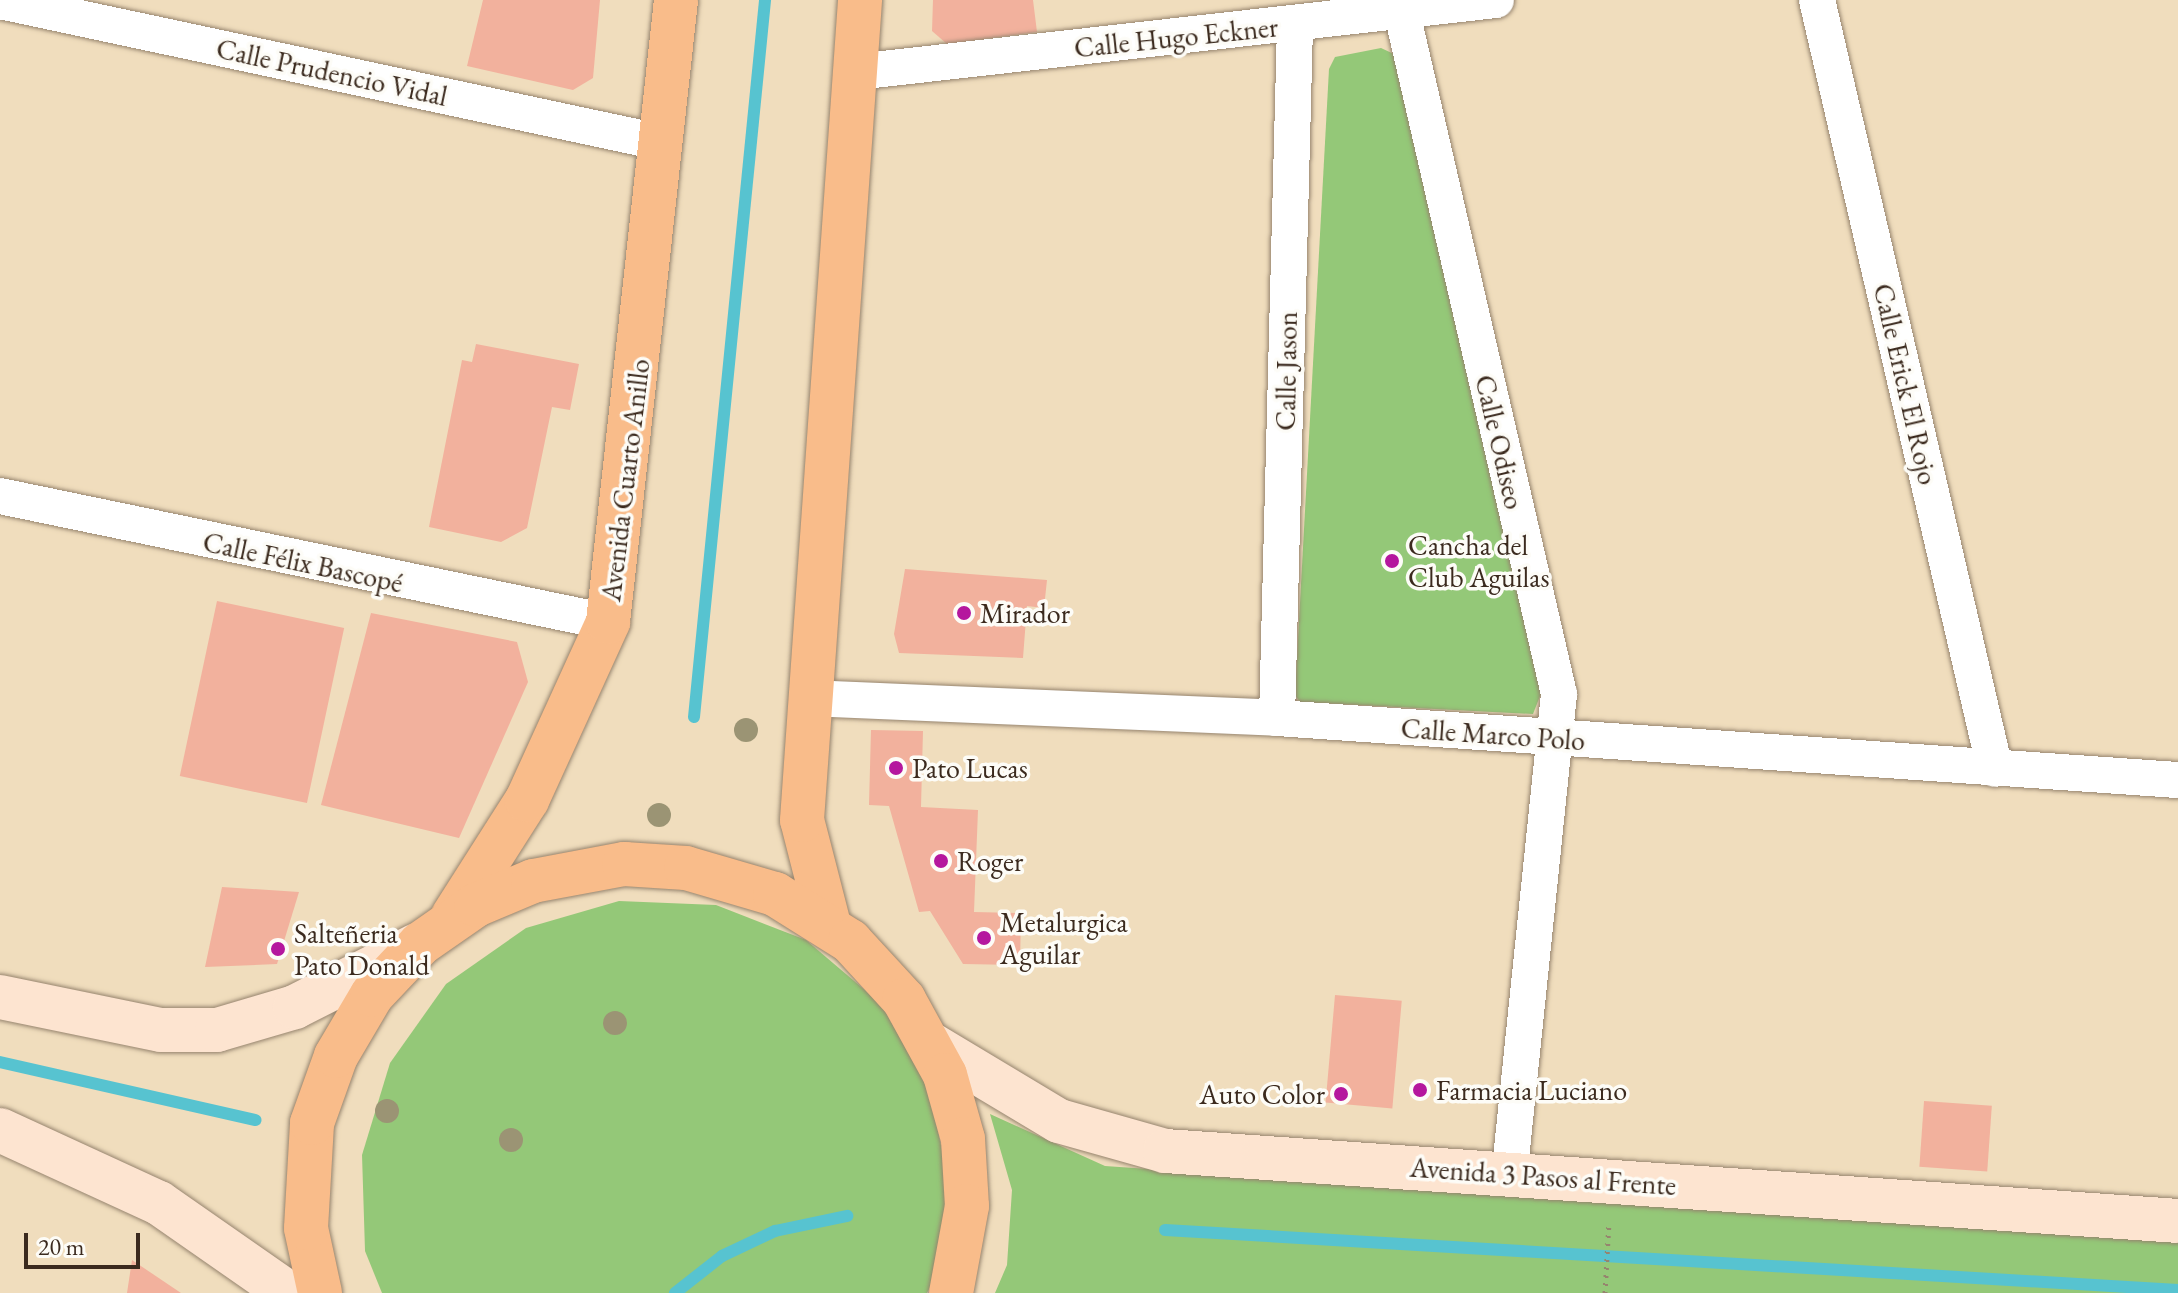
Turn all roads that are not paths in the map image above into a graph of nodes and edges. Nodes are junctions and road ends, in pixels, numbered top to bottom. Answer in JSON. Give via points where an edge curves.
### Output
{"nodes":[{"id":1,"x":676,"y":0,"type":"edge"},
{"id":2,"x":860,"y":0,"type":"edge"},
{"id":3,"x":1496,"y":0,"type":"edge"},
{"id":4,"x":1817,"y":0,"type":"edge"},
{"id":5,"x":0,"y":1,"type":"edge"},
{"id":6,"x":1400,"y":5,"type":"edge"},
{"id":7,"x":1295,"y":24,"type":"junction"},
{"id":8,"x":856,"y":72,"type":"junction"},
{"id":9,"x":664,"y":143,"type":"junction"},
{"id":10,"x":0,"y":496,"type":"edge"},
{"id":11,"x":608,"y":622,"type":"junction"},
{"id":12,"x":808,"y":698,"type":"junction"},
{"id":13,"x":1277,"y":718,"type":"junction"},
{"id":14,"x":1550,"y":739,"type":"junction"},
{"id":15,"x":1995,"y":769,"type":"junction"},
{"id":16,"x":2178,"y":780,"type":"edge"},
{"id":17,"x":829,"y":925,"type":"junction"},
{"id":18,"x":435,"y":933,"type":"junction"},
{"id":19,"x":0,"y":997,"type":"edge"},
{"id":20,"x":932,"y":1045,"type":"junction"},
{"id":21,"x":0,"y":1130,"type":"edge"},
{"id":22,"x":1509,"y":1174,"type":"junction"},
{"id":23,"x":2178,"y":1221,"type":"edge"},
{"id":24,"x":288,"y":1293,"type":"edge"},
{"id":25,"x":320,"y":1293,"type":"edge"},
{"id":26,"x":951,"y":1293,"type":"edge"}],
"edges":[{"from":1,"to":9,"type":"highway","name":"Avenida Cuarto Anillo"},
{"from":2,"to":8,"type":"highway"},
{"from":3,"to":6,"type":"street","name":"Calle Hugo Eckner"},
{"from":4,"to":15,"type":"street","name":"Calle Erick El Rojo"},
{"from":5,"to":9,"type":"street","name":"Calle Prudencio Vidal"},
{"from":6,"to":7,"type":"street","name":"Calle Hugo Eckner"},
{"from":6,"to":14,"type":"street","name":"Calle Odiseo","via":[[1559,694]]},
{"from":7,"to":8,"type":"street","name":"Calle Hugo Eckner"},
{"from":7,"to":13,"type":"street","name":"Calle Jason"},
{"from":8,"to":12,"type":"highway"},
{"from":9,"to":11,"type":"highway","name":"Avenida Cuarto Anillo"},
{"from":10,"to":11,"type":"street","name":"Calle Félix Bascopé"},
{"from":11,"to":18,"type":"highway","name":"Avenida Cuarto Anillo","via":[[527,800]]},
{"from":12,"to":13,"type":"street","name":"Calle Marco Polo"},
{"from":12,"to":17,"type":"highway","via":[[802,820]]},
{"from":13,"to":14,"type":"street","name":"Calle Marco Polo"},
{"from":14,"to":15,"type":"street","name":"Calle Marco Polo"},
{"from":14,"to":22,"type":"street","name":"Calle Odiseo"},
{"from":15,"to":16,"type":"street","name":"Calle Marco Polo"},
{"from":17,"to":18,"type":"highway","via":[[746,883],[686,868],[624,864],[533,881]]},
{"from":17,"to":20,"type":"highway","via":[[888,979]]},
{"from":18,"to":19,"type":"main road","via":[[295,1007],[217,1030],[161,1030]]},
{"from":18,"to":25,"type":"highway","name":"Avenida Cuarto Anillo","via":[[352,1024],[322,1089],[305,1192]]},
{"from":20,"to":22,"type":"main road","name":"Avenida 3 Pasos al Frente","via":[[1059,1121],[1165,1151]]},
{"from":20,"to":26,"type":"highway","via":[[956,1107],[966,1172],[964,1239]]},
{"from":21,"to":24,"type":"main road","via":[[159,1203]]},
{"from":22,"to":23,"type":"main road","name":"Avenida 3 Pasos al Frente"}]}
